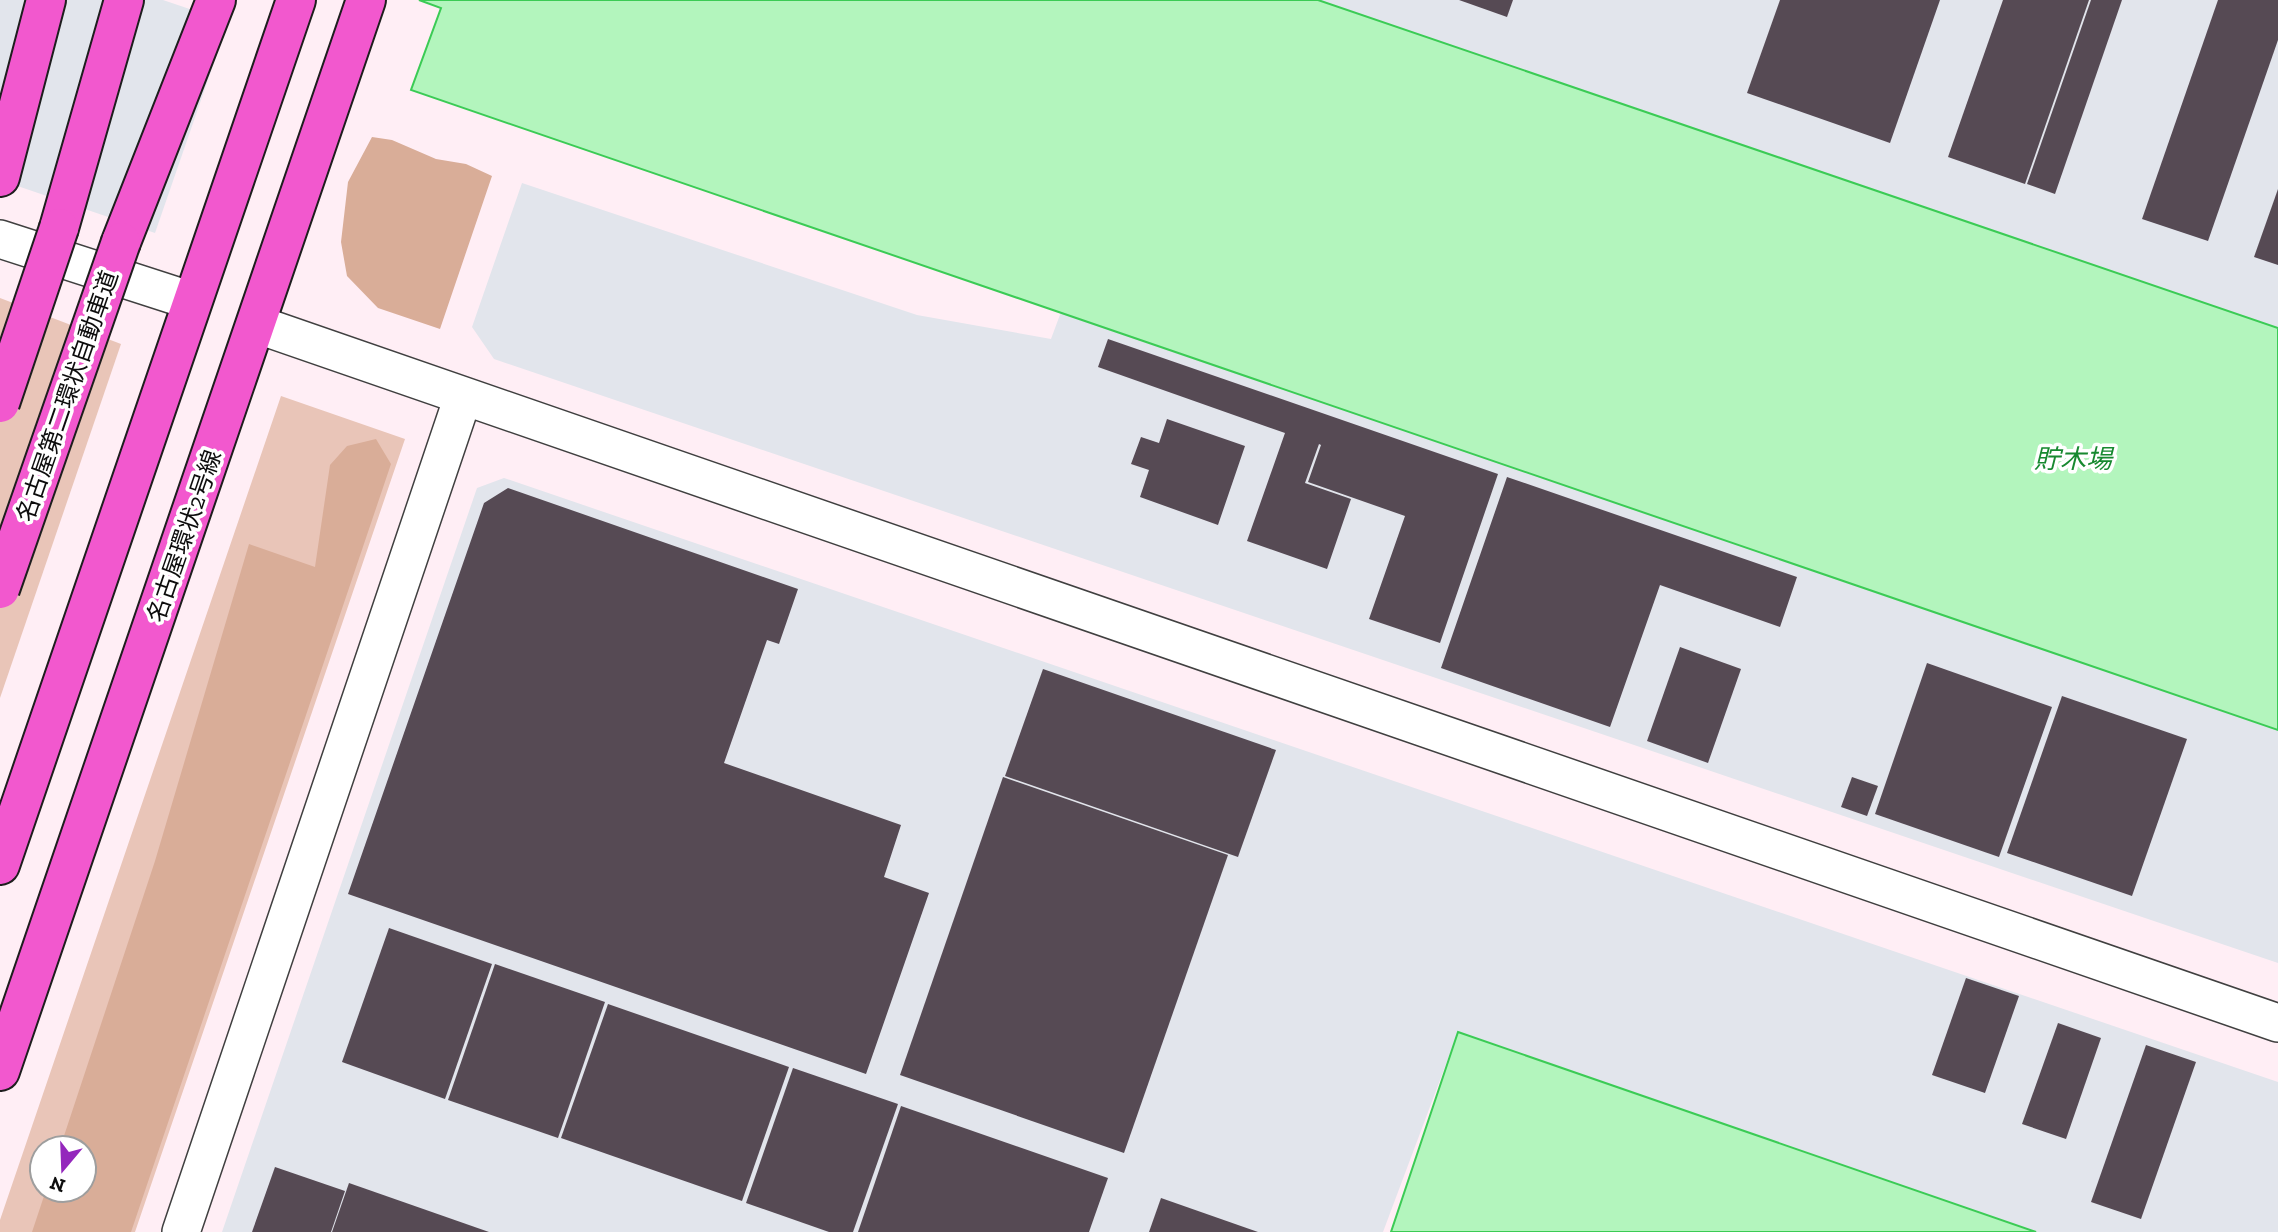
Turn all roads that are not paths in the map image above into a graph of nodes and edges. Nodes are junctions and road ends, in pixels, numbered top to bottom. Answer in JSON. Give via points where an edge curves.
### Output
{"nodes":[{"id":1,"x":46,"y":0,"type":"edge"},
{"id":2,"x":124,"y":0,"type":"edge"},
{"id":3,"x":188,"y":0,"type":"edge"},
{"id":4,"x":216,"y":0,"type":"edge"},
{"id":5,"x":296,"y":0,"type":"edge"},
{"id":6,"x":366,"y":0,"type":"edge"},
{"id":7,"x":0,"y":177,"type":"edge"},
{"id":8,"x":0,"y":239,"type":"edge"},
{"id":9,"x":121,"y":242,"type":"junction"},
{"id":10,"x":192,"y":301,"type":"junction"},
{"id":11,"x":256,"y":324,"type":"junction"},
{"id":12,"x":463,"y":397,"type":"junction"},
{"id":13,"x":0,"y":403,"type":"edge"},
{"id":14,"x":0,"y":589,"type":"edge"},
{"id":15,"x":0,"y":865,"type":"edge"},
{"id":16,"x":2278,"y":1023,"type":"edge"},
{"id":17,"x":0,"y":1072,"type":"edge"},
{"id":18,"x":181,"y":1232,"type":"edge"}],
"edges":[{"from":1,"to":7,"type":"highway"},
{"from":2,"to":13,"type":"highway","bridge":true,"via":[[59,228]]},
{"from":3,"to":9,"type":"highway"},
{"from":4,"to":9,"type":"highway"},
{"from":5,"to":10,"type":"highway"},
{"from":6,"to":11,"type":"highway","name":"名古屋環状2号線"},
{"from":8,"to":10,"type":"street"},
{"from":9,"to":14,"type":"highway","name":"名古屋第二環状自動車道","bridge":true},
{"from":10,"to":15,"type":"highway"},
{"from":11,"to":12,"type":"street"},
{"from":11,"to":17,"type":"highway","name":"名古屋環状2号線"},
{"from":12,"to":16,"type":"street"},
{"from":12,"to":18,"type":"street"}]}
